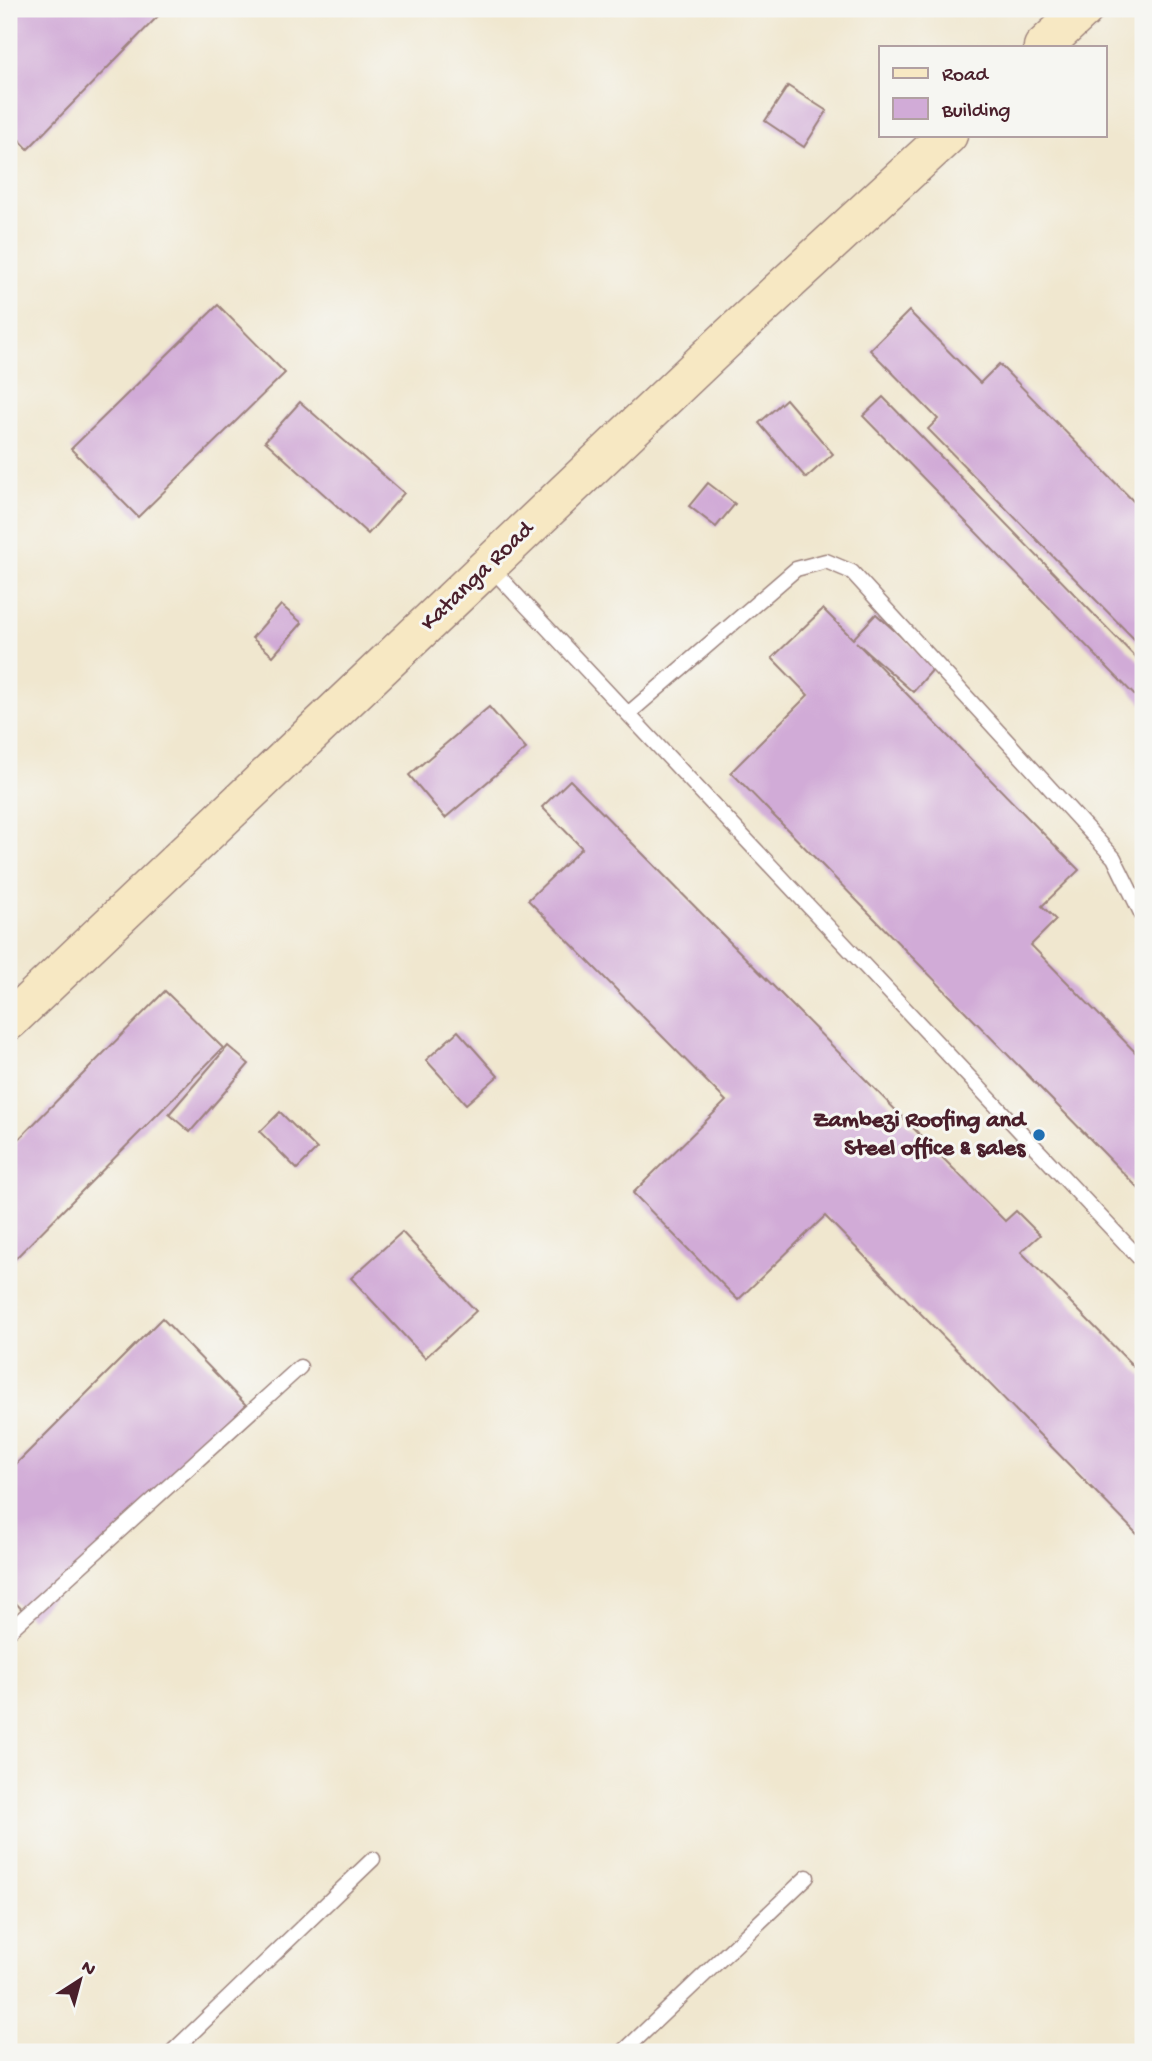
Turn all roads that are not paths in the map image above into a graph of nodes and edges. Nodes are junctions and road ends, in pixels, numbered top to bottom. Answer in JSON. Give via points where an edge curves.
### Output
{"nodes":[{"id":1,"x":1084,"y":9,"type":"edge"},
{"id":2,"x":1044,"y":46,"type":"edge"},
{"id":3,"x":947,"y":136,"type":"edge"},
{"id":4,"x":489,"y":566,"type":"junction"},
{"id":5,"x":628,"y":714,"type":"junction"},
{"id":6,"x":1143,"y":917,"type":"edge"},
{"id":7,"x":9,"y":1021,"type":"edge"},
{"id":8,"x":1143,"y":1262,"type":"edge"},
{"id":9,"x":300,"y":1367,"type":"dead end"},
{"id":10,"x":9,"y":1631,"type":"edge"},
{"id":11,"x":373,"y":1859,"type":"dead end"},
{"id":12,"x":807,"y":1877,"type":"dead end"},
{"id":13,"x":172,"y":2052,"type":"edge"},
{"id":14,"x":623,"y":2052,"type":"edge"}],
"edges":[{"from":1,"to":2,"type":"street"},
{"from":3,"to":4,"type":"street","name":"Katanga Road"},
{"from":4,"to":5,"type":"lane"},
{"from":4,"to":7,"type":"street","name":"Katanga Road"},
{"from":5,"to":6,"type":"lane","via":[[796,569],[826,561],[852,572],[1114,858]]},
{"from":5,"to":8,"type":"lane"},
{"from":9,"to":10,"type":"lane"},
{"from":11,"to":13,"type":"lane"},
{"from":12,"to":14,"type":"lane"}]}
